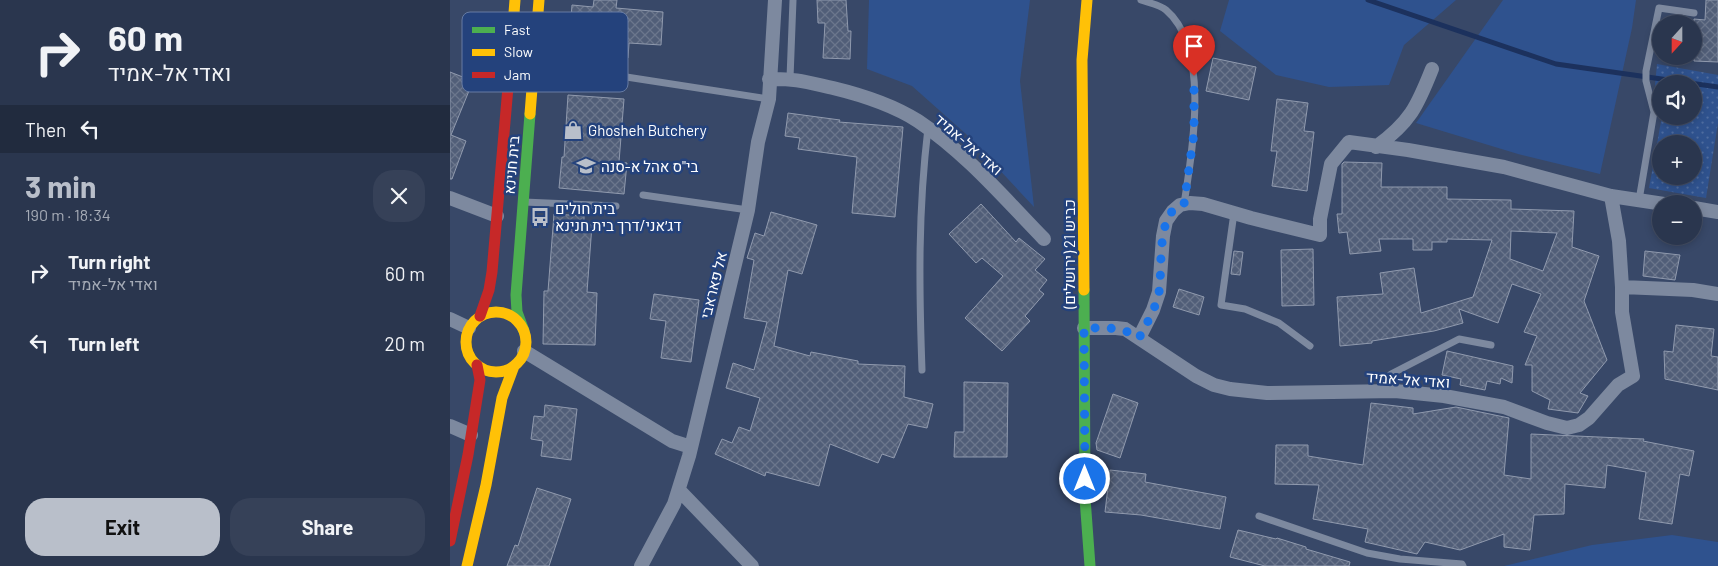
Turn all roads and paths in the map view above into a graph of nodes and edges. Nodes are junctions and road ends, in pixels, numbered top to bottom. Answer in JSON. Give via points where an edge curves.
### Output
{"nodes":[{"id":1,"x":775,"y":0,"type":"edge"},
{"id":2,"x":793,"y":0,"type":"edge"},
{"id":3,"x":1087,"y":0,"type":"edge"},
{"id":4,"x":1142,"y":0,"type":"edge"},
{"id":5,"x":1694,"y":13,"type":"dead end"},
{"id":6,"x":1432,"y":69,"type":"dead end"},
{"id":7,"x":628,"y":77,"type":"edge"},
{"id":8,"x":790,"y":78,"type":"junction"},
{"id":9,"x":769,"y":79,"type":"junction"},
{"id":10,"x":507,"y":92,"type":"edge"},
{"id":11,"x":532,"y":92,"type":"edge"},
{"id":12,"x":768,"y":99,"type":"junction"},
{"id":13,"x":928,"y":128,"type":"junction"},
{"id":14,"x":1376,"y":147,"type":"junction"},
{"id":15,"x":643,"y":195,"type":"dead end"},
{"id":16,"x":1611,"y":196,"type":"junction"},
{"id":17,"x":450,"y":198,"type":"edge"},
{"id":18,"x":1640,"y":200,"type":"junction"},
{"id":19,"x":523,"y":202,"type":"junction"},
{"id":20,"x":1652,"y":202,"type":"edge"},
{"id":21,"x":1184,"y":204,"type":"junction"},
{"id":22,"x":616,"y":206,"type":"dead end"},
{"id":23,"x":1702,"y":209,"type":"edge"},
{"id":24,"x":748,"y":210,"type":"junction"},
{"id":25,"x":1718,"y":212,"type":"edge"},
{"id":26,"x":1234,"y":213,"type":"junction"},
{"id":27,"x":497,"y":216,"type":"junction"},
{"id":28,"x":1044,"y":239,"type":"dead end"},
{"id":29,"x":1622,"y":287,"type":"junction"},
{"id":30,"x":1718,"y":294,"type":"edge"},
{"id":31,"x":480,"y":316,"type":"junction"},
{"id":32,"x":450,"y":319,"type":"edge"},
{"id":33,"x":469,"y":328,"type":"junction"},
{"id":34,"x":1084,"y":328,"type":"junction"},
{"id":35,"x":524,"y":331,"type":"junction"},
{"id":36,"x":1139,"y":338,"type":"junction"},
{"id":37,"x":1491,"y":345,"type":"dead end"},
{"id":38,"x":1310,"y":346,"type":"dead end"},
{"id":39,"x":524,"y":352,"type":"junction"},
{"id":40,"x":477,"y":366,"type":"junction"},
{"id":41,"x":514,"y":366,"type":"junction"},
{"id":42,"x":922,"y":370,"type":"dead end"},
{"id":43,"x":1377,"y":392,"type":"junction"},
{"id":44,"x":450,"y":426,"type":"edge"},
{"id":45,"x":471,"y":435,"type":"junction"},
{"id":46,"x":691,"y":447,"type":"junction"},
{"id":47,"x":679,"y":490,"type":"junction"},
{"id":48,"x":1085,"y":509,"type":"junction"},
{"id":49,"x":1259,"y":516,"type":"dead end"},
{"id":50,"x":450,"y":540,"type":"edge"},
{"id":51,"x":467,"y":566,"type":"edge"},
{"id":52,"x":641,"y":566,"type":"edge"},
{"id":53,"x":752,"y":566,"type":"edge"},
{"id":54,"x":1090,"y":566,"type":"edge"},
{"id":55,"x":1100,"y":566,"type":"edge"},
{"id":56,"x":1462,"y":566,"type":"edge"}],
"edges":[{"from":1,"to":9,"type":"street","name":"אל פאראבי"},
{"from":2,"to":8,"type":"lane"},
{"from":3,"to":34,"type":"street","name":"כביש 21 (ירושלים)","via":[[1082,60]]},
{"from":4,"to":21,"type":"lane","via":[[1165,9],[1180,26],[1189,47],[1194,76],[1194,133]]},
{"from":5,"to":18,"type":"lane","via":[[1659,8],[1646,71],[1654,112]]},
{"from":6,"to":14,"type":"street","via":[[1411,115]]},
{"from":7,"to":12,"type":"lane"},
{"from":8,"to":9,"type":"street","name":"ואדי אל-אמיד"},
{"from":8,"to":13,"type":"street","name":"ואדי אל-אמיד","via":[[858,94]]},
{"from":9,"to":12,"type":"street","name":"אל פאראבי"},
{"from":10,"to":27,"type":"street","name":"בית חנינא"},
{"from":11,"to":19,"type":"street","name":"בית חנינא"},
{"from":12,"to":24,"type":"street","name":"אל פאראבי"},
{"from":13,"to":28,"type":"street","name":"ואדי אל-אמיד","via":[[954,148]]},
{"from":13,"to":42,"type":"lane","via":[[919,227]]},
{"from":14,"to":16,"type":"street","via":[[1504,167]]},
{"from":14,"to":26,"type":"street","via":[[1349,142],[1331,164],[1320,234]]},
{"from":15,"to":24,"type":"lane"},
{"from":16,"to":18,"type":"street"},
{"from":16,"to":29,"type":"street","via":[[1619,241]]},
{"from":17,"to":27,"type":"street"},
{"from":18,"to":20,"type":"street"},
{"from":19,"to":22,"type":"lane"},
{"from":19,"to":35,"type":"street","name":"בית חנינא","via":[[516,295],[517,312]]},
{"from":21,"to":26,"type":"street","via":[[1203,204]]},
{"from":21,"to":36,"type":"street","via":[[1173,210],[1166,221],[1159,292]]},
{"from":23,"to":25,"type":"street"},
{"from":24,"to":46,"type":"street","name":"אל פאראבי"},
{"from":26,"to":38,"type":"lane","via":[[1221,305],[1279,323]]},
{"from":27,"to":31,"type":"street","name":"בית חנינא","via":[[489,290]]},
{"from":29,"to":30,"type":"street"},
{"from":29,"to":43,"type":"street","name":"ואדי אל-אמיד","via":[[1622,312],[1633,376],[1618,385],[1579,426],[1567,428],[1504,407],[1444,396]]},
{"from":31,"to":33,"type":"street"},
{"from":31,"to":35,"type":"street","via":[[489,312],[505,314],[518,322]]},
{"from":32,"to":33,"type":"street"},
{"from":33,"to":40,"type":"street","via":[[466,348]]},
{"from":34,"to":36,"type":"street","name":"ואדי אל-אמיד","via":[[1125,329]]},
{"from":34,"to":48,"type":"street","name":"כביש 21 (ירושלים)"},
{"from":35,"to":39,"type":"street"},
{"from":36,"to":43,"type":"street","name":"ואדי אל-אמיד","via":[[1196,376],[1230,389],[1268,393]]},
{"from":37,"to":43,"type":"lane","via":[[1459,338],[1391,374]]},
{"from":39,"to":41,"type":"street"},
{"from":39,"to":46,"type":"street","via":[[672,441]]},
{"from":40,"to":41,"type":"street","via":[[494,372]]},
{"from":40,"to":45,"type":"street","via":[[480,380]]},
{"from":41,"to":51,"type":"street","via":[[502,398]]},
{"from":44,"to":45,"type":"street"},
{"from":45,"to":50,"type":"street"},
{"from":46,"to":47,"type":"street","name":"אל פאראבי"},
{"from":47,"to":52,"type":"street","name":"אל פאראבי"},
{"from":47,"to":53,"type":"street"},
{"from":48,"to":54,"type":"street","name":"כביש 21 (ירושלים)"},
{"from":48,"to":55,"type":"street","name":"כביש 21 (ירושלים)"},
{"from":49,"to":56,"type":"lane","via":[[1367,553]]}]}
